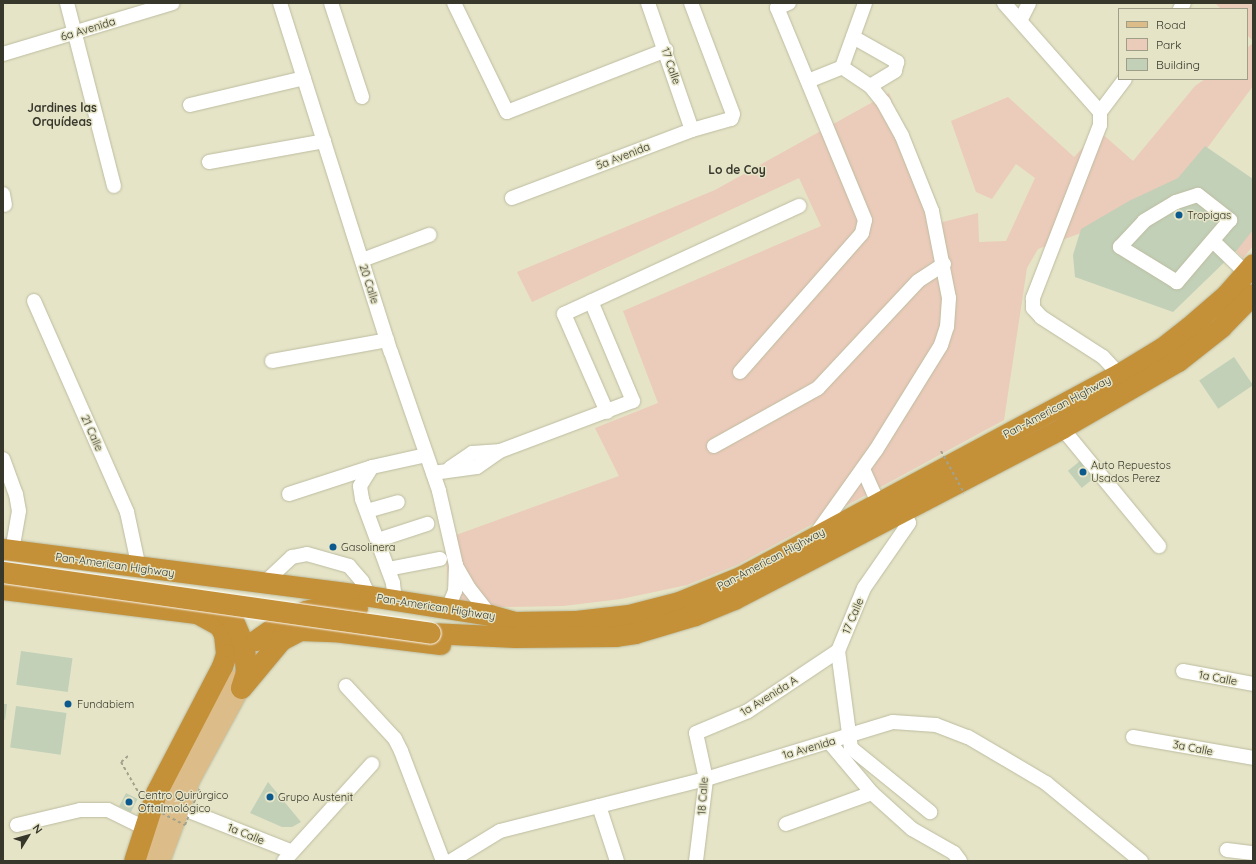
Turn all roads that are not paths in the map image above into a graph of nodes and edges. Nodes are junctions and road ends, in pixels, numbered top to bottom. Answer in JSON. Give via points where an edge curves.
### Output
{"nodes":[{"id":1,"x":67,"y":3,"type":"edge"},
{"id":2,"x":173,"y":3,"type":"edge"},
{"id":3,"x":280,"y":3,"type":"edge"},
{"id":4,"x":330,"y":3,"type":"edge"},
{"id":5,"x":454,"y":3,"type":"edge"},
{"id":6,"x":648,"y":3,"type":"edge"},
{"id":7,"x":691,"y":3,"type":"edge"},
{"id":8,"x":789,"y":3,"type":"edge"},
{"id":9,"x":866,"y":3,"type":"edge"},
{"id":10,"x":1004,"y":3,"type":"edge"},
{"id":11,"x":1030,"y":3,"type":"edge"},
{"id":12,"x":1021,"y":19,"type":"junction"},
{"id":13,"x":76,"y":33,"type":"junction"},
{"id":14,"x":853,"y":37,"type":"junction"},
{"id":15,"x":666,"y":50,"type":"junction"},
{"id":16,"x":3,"y":54,"type":"edge"},
{"id":17,"x":842,"y":67,"type":"junction"},
{"id":18,"x":304,"y":78,"type":"junction"},
{"id":19,"x":1124,"y":80,"type":"edge"},
{"id":20,"x":808,"y":81,"type":"junction"},
{"id":21,"x":870,"y":86,"type":"junction"},
{"id":22,"x":362,"y":96,"type":"dead end"},
{"id":23,"x":190,"y":105,"type":"dead end"},
{"id":24,"x":1100,"y":112,"type":"junction"},
{"id":25,"x":692,"y":130,"type":"junction"},
{"id":26,"x":324,"y":140,"type":"junction"},
{"id":27,"x":209,"y":162,"type":"dead end"},
{"id":28,"x":114,"y":186,"type":"dead end"},
{"id":29,"x":512,"y":198,"type":"dead end"},
{"id":30,"x":799,"y":206,"type":"dead end"},
{"id":31,"x":429,"y":235,"type":"dead end"},
{"id":32,"x":1214,"y":242,"type":"junction"},
{"id":33,"x":362,"y":260,"type":"junction"},
{"id":34,"x":944,"y":264,"type":"junction"},
{"id":35,"x":1249,"y":268,"type":"edge"},
{"id":36,"x":1253,"y":294,"type":"edge"},
{"id":37,"x":34,"y":301,"type":"dead end"},
{"id":38,"x":591,"y":301,"type":"junction"},
{"id":39,"x":387,"y":340,"type":"junction"},
{"id":40,"x":272,"y":361,"type":"dead end"},
{"id":41,"x":740,"y":372,"type":"dead end"},
{"id":42,"x":1119,"y":374,"type":"junction"},
{"id":43,"x":607,"y":412,"type":"junction"},
{"id":44,"x":1062,"y":428,"type":"junction"},
{"id":45,"x":714,"y":446,"type":"dead end"},
{"id":46,"x":426,"y":455,"type":"junction"},
{"id":47,"x":3,"y":459,"type":"edge"},
{"id":48,"x":372,"y":467,"type":"junction"},
{"id":49,"x":863,"y":469,"type":"junction"},
{"id":50,"x":433,"y":474,"type":"junction"},
{"id":51,"x":289,"y":494,"type":"dead end"},
{"id":52,"x":398,"y":502,"type":"dead end"},
{"id":53,"x":878,"y":502,"type":"junction"},
{"id":54,"x":903,"y":510,"type":"junction"},
{"id":55,"x":367,"y":511,"type":"junction"},
{"id":56,"x":427,"y":524,"type":"dead end"},
{"id":57,"x":815,"y":536,"type":"junction"},
{"id":58,"x":378,"y":540,"type":"junction"},
{"id":59,"x":1159,"y":546,"type":"dead end"},
{"id":60,"x":6,"y":554,"type":"edge"},
{"id":61,"x":440,"y":559,"type":"dead end"},
{"id":62,"x":456,"y":565,"type":"junction"},
{"id":63,"x":139,"y":568,"type":"junction"},
{"id":64,"x":388,"y":569,"type":"junction"},
{"id":65,"x":3,"y":572,"type":"edge"},
{"id":66,"x":263,"y":584,"type":"junction"},
{"id":67,"x":3,"y":589,"type":"edge"},
{"id":68,"x":369,"y":596,"type":"junction"},
{"id":69,"x":395,"y":600,"type":"junction"},
{"id":70,"x":448,"y":608,"type":"junction"},
{"id":71,"x":490,"y":615,"type":"junction"},
{"id":72,"x":515,"y":622,"type":"junction"},
{"id":73,"x":616,"y":636,"type":"junction"},
{"id":74,"x":256,"y":640,"type":"dead end"},
{"id":75,"x":838,"y":651,"type":"junction"},
{"id":76,"x":1184,"y":671,"type":"dead end"},
{"id":77,"x":236,"y":684,"type":"junction"},
{"id":78,"x":1253,"y":684,"type":"edge"},
{"id":79,"x":346,"y":686,"type":"dead end"},
{"id":80,"x":696,"y":733,"type":"joint"},
{"id":81,"x":849,"y":735,"type":"junction"},
{"id":82,"x":1133,"y":737,"type":"dead end"},
{"id":83,"x":830,"y":743,"type":"junction"},
{"id":84,"x":1253,"y":758,"type":"edge"},
{"id":85,"x":372,"y":764,"type":"dead end"},
{"id":86,"x":706,"y":779,"type":"junction"},
{"id":87,"x":872,"y":793,"type":"junction"},
{"id":88,"x":599,"y":806,"type":"junction"},
{"id":89,"x":179,"y":808,"type":"junction"},
{"id":90,"x":930,"y":812,"type":"dead end"},
{"id":91,"x":786,"y":824,"type":"dead end"},
{"id":92,"x":17,"y":825,"type":"dead end"},
{"id":93,"x":143,"y":827,"type":"junction"},
{"id":94,"x":1227,"y":850,"type":"dead end"},
{"id":95,"x":1253,"y":853,"type":"edge"},
{"id":96,"x":287,"y":856,"type":"edge"},
{"id":97,"x":468,"y":857,"type":"edge"},
{"id":98,"x":134,"y":861,"type":"edge"},
{"id":99,"x":146,"y":861,"type":"edge"},
{"id":100,"x":161,"y":861,"type":"edge"},
{"id":101,"x":443,"y":861,"type":"edge"},
{"id":102,"x":451,"y":861,"type":"edge"},
{"id":103,"x":617,"y":861,"type":"edge"},
{"id":104,"x":696,"y":861,"type":"edge"},
{"id":105,"x":960,"y":861,"type":"edge"},
{"id":106,"x":1141,"y":861,"type":"edge"}],
"edges":[{"from":1,"to":13,"type":"street"},
{"from":2,"to":13,"type":"street","name":"6a Avenida"},
{"from":3,"to":18,"type":"street","name":"20 Calle"},
{"from":4,"to":22,"type":"street"},
{"from":5,"to":15,"type":"street","via":[[507,112]]},
{"from":6,"to":15,"type":"street","name":"17 Calle"},
{"from":7,"to":25,"type":"street","name":"5a Avenida","via":[[733,114],[731,119]]},
{"from":8,"to":20,"type":"street","via":[[777,8]]},
{"from":9,"to":14,"type":"street"},
{"from":10,"to":12,"type":"street"},
{"from":11,"to":12,"type":"street"},
{"from":12,"to":24,"type":"street"},
{"from":13,"to":16,"type":"street","name":"6a Avenida"},
{"from":13,"to":28,"type":"street"},
{"from":14,"to":17,"type":"street"},
{"from":14,"to":21,"type":"street","via":[[897,62],[898,67],[895,71]]},
{"from":15,"to":25,"type":"street","name":"17 Calle"},
{"from":17,"to":20,"type":"street"},
{"from":17,"to":21,"type":"street"},
{"from":18,"to":23,"type":"street"},
{"from":18,"to":26,"type":"street","name":"20 Calle"},
{"from":19,"to":24,"type":"street"},
{"from":20,"to":41,"type":"street","via":[[865,220],[862,233]]},
{"from":21,"to":34,"type":"street","via":[[884,103],[902,136],[932,211]]},
{"from":24,"to":42,"type":"street","via":[[1100,125],[1032,298],[1033,308],[1041,317],[1104,357]]},
{"from":25,"to":29,"type":"street","name":"5a Avenida"},
{"from":26,"to":27,"type":"street"},
{"from":26,"to":33,"type":"street","name":"20 Calle"},
{"from":30,"to":38,"type":"street"},
{"from":31,"to":33,"type":"street"},
{"from":32,"to":32,"type":"street","via":[[1177,282],[1120,247],[1144,221],[1176,202],[1198,195],[1230,220]]},
{"from":32,"to":35,"type":"street"},
{"from":33,"to":39,"type":"street","name":"20 Calle"},
{"from":34,"to":45,"type":"street","via":[[918,282],[818,388]]},
{"from":34,"to":49,"type":"street","via":[[950,298],[947,327],[941,345]]},
{"from":35,"to":42,"type":"highway","name":"Pan-American Highway","via":[[1189,328]]},
{"from":36,"to":44,"type":"highway","name":"Pan-American Highway","via":[[1221,327],[1178,360]]},
{"from":37,"to":63,"type":"street","name":"21 Calle","via":[[127,512]]},
{"from":38,"to":43,"type":"street","via":[[633,401]]},
{"from":38,"to":43,"type":"street","via":[[564,314]]},
{"from":39,"to":40,"type":"street"},
{"from":39,"to":46,"type":"street","name":"20 Calle"},
{"from":42,"to":53,"type":"highway","name":"Pan-American Highway"},
{"from":43,"to":50,"type":"street","via":[[500,451],[472,453],[448,469]]},
{"from":44,"to":54,"type":"highway","name":"Pan-American Highway"},
{"from":44,"to":59,"type":"street"},
{"from":46,"to":48,"type":"street"},
{"from":46,"to":50,"type":"street","name":"20 Calle"},
{"from":47,"to":60,"type":"street","via":[[16,494],[19,511]]},
{"from":48,"to":51,"type":"street"},
{"from":48,"to":55,"type":"street","via":[[360,486]]},
{"from":49,"to":53,"type":"street"},
{"from":49,"to":57,"type":"street"},
{"from":50,"to":62,"type":"street","name":"20 Calle","via":[[449,528]]},
{"from":52,"to":55,"type":"street"},
{"from":53,"to":57,"type":"highway","name":"Pan-American Highway"},
{"from":54,"to":73,"type":"highway","name":"Pan-American Highway","via":[[734,599],[695,615]]},
{"from":54,"to":75,"type":"street","name":"17 Calle","via":[[909,523],[864,588]]},
{"from":55,"to":58,"type":"street"},
{"from":56,"to":58,"type":"street"},
{"from":57,"to":72,"type":"highway","name":"Pan-American Highway","via":[[742,576],[679,602],[629,615],[576,621]]},
{"from":58,"to":64,"type":"street"},
{"from":60,"to":63,"type":"highway","name":"Pan-American Highway"},
{"from":60,"to":77,"type":"highway","via":[[161,586],[205,599],[226,612],[238,631],[246,660]]},
{"from":61,"to":64,"type":"street"},
{"from":62,"to":70,"type":"street","name":"20 Calle","via":[[455,591]]},
{"from":62,"to":71,"type":"street","name":"20 Calle","via":[[468,587]]},
{"from":63,"to":66,"type":"highway","name":"Pan-American Highway"},
{"from":64,"to":69,"type":"street"},
{"from":65,"to":73,"type":"highway","name":"Pan-American Highway","bridge":true,"via":[[430,633],[515,637]]},
{"from":66,"to":68,"type":"highway","name":"Pan-American Highway"},
{"from":66,"to":68,"type":"street","via":[[292,557],[307,554],[349,566],[362,580]]},
{"from":67,"to":93,"type":"highway","via":[[197,612],[210,618],[224,634],[226,654],[222,666],[156,793]]},
{"from":68,"to":69,"type":"highway","name":"Pan-American Highway"},
{"from":69,"to":70,"type":"highway","name":"Pan-American Highway"},
{"from":70,"to":71,"type":"highway","name":"Pan-American Highway"},
{"from":71,"to":72,"type":"highway","name":"Pan-American Highway"},
{"from":72,"to":74,"type":"highway","via":[[479,624],[342,606],[322,607],[286,618]]},
{"from":73,"to":77,"type":"highway","via":[[568,646],[488,649],[334,631],[300,630],[281,640]]},
{"from":75,"to":80,"type":"street","name":"1a Avenida A","via":[[748,711]]},
{"from":75,"to":81,"type":"street","name":"17 Calle"},
{"from":76,"to":78,"type":"street","name":"1a Calle"},
{"from":77,"to":89,"type":"main road"},
{"from":77,"to":99,"type":"main road","via":[[168,799]]},
{"from":79,"to":101,"type":"street","via":[[395,739],[402,751]]},
{"from":80,"to":86,"type":"street","name":"18 Calle"},
{"from":81,"to":83,"type":"street","name":"1a Avenida"},
{"from":81,"to":90,"type":"street","name":"17 Calle","via":[[851,748]]},
{"from":81,"to":106,"type":"street","name":"1a Avenida","via":[[893,722],[936,725],[968,737],[1046,783]]},
{"from":82,"to":84,"type":"street","name":"3a Calle"},
{"from":83,"to":86,"type":"street","name":"1a Avenida"},
{"from":83,"to":87,"type":"street"},
{"from":85,"to":96,"type":"street"},
{"from":86,"to":88,"type":"street","name":"1a Avenida"},
{"from":86,"to":104,"type":"street","name":"18 Calle"},
{"from":87,"to":91,"type":"street"},
{"from":87,"to":105,"type":"street","via":[[912,829],[954,854]]},
{"from":88,"to":97,"type":"street","name":"1a Avenida","via":[[500,831]]},
{"from":88,"to":103,"type":"street"},
{"from":89,"to":96,"type":"street","name":"1a Calle"},
{"from":89,"to":100,"type":"main road"},
{"from":92,"to":93,"type":"street","via":[[80,810],[108,810]]},
{"from":93,"to":98,"type":"highway"},
{"from":94,"to":95,"type":"street"},
{"from":97,"to":102,"type":"street","name":"1a Avenida"}]}
